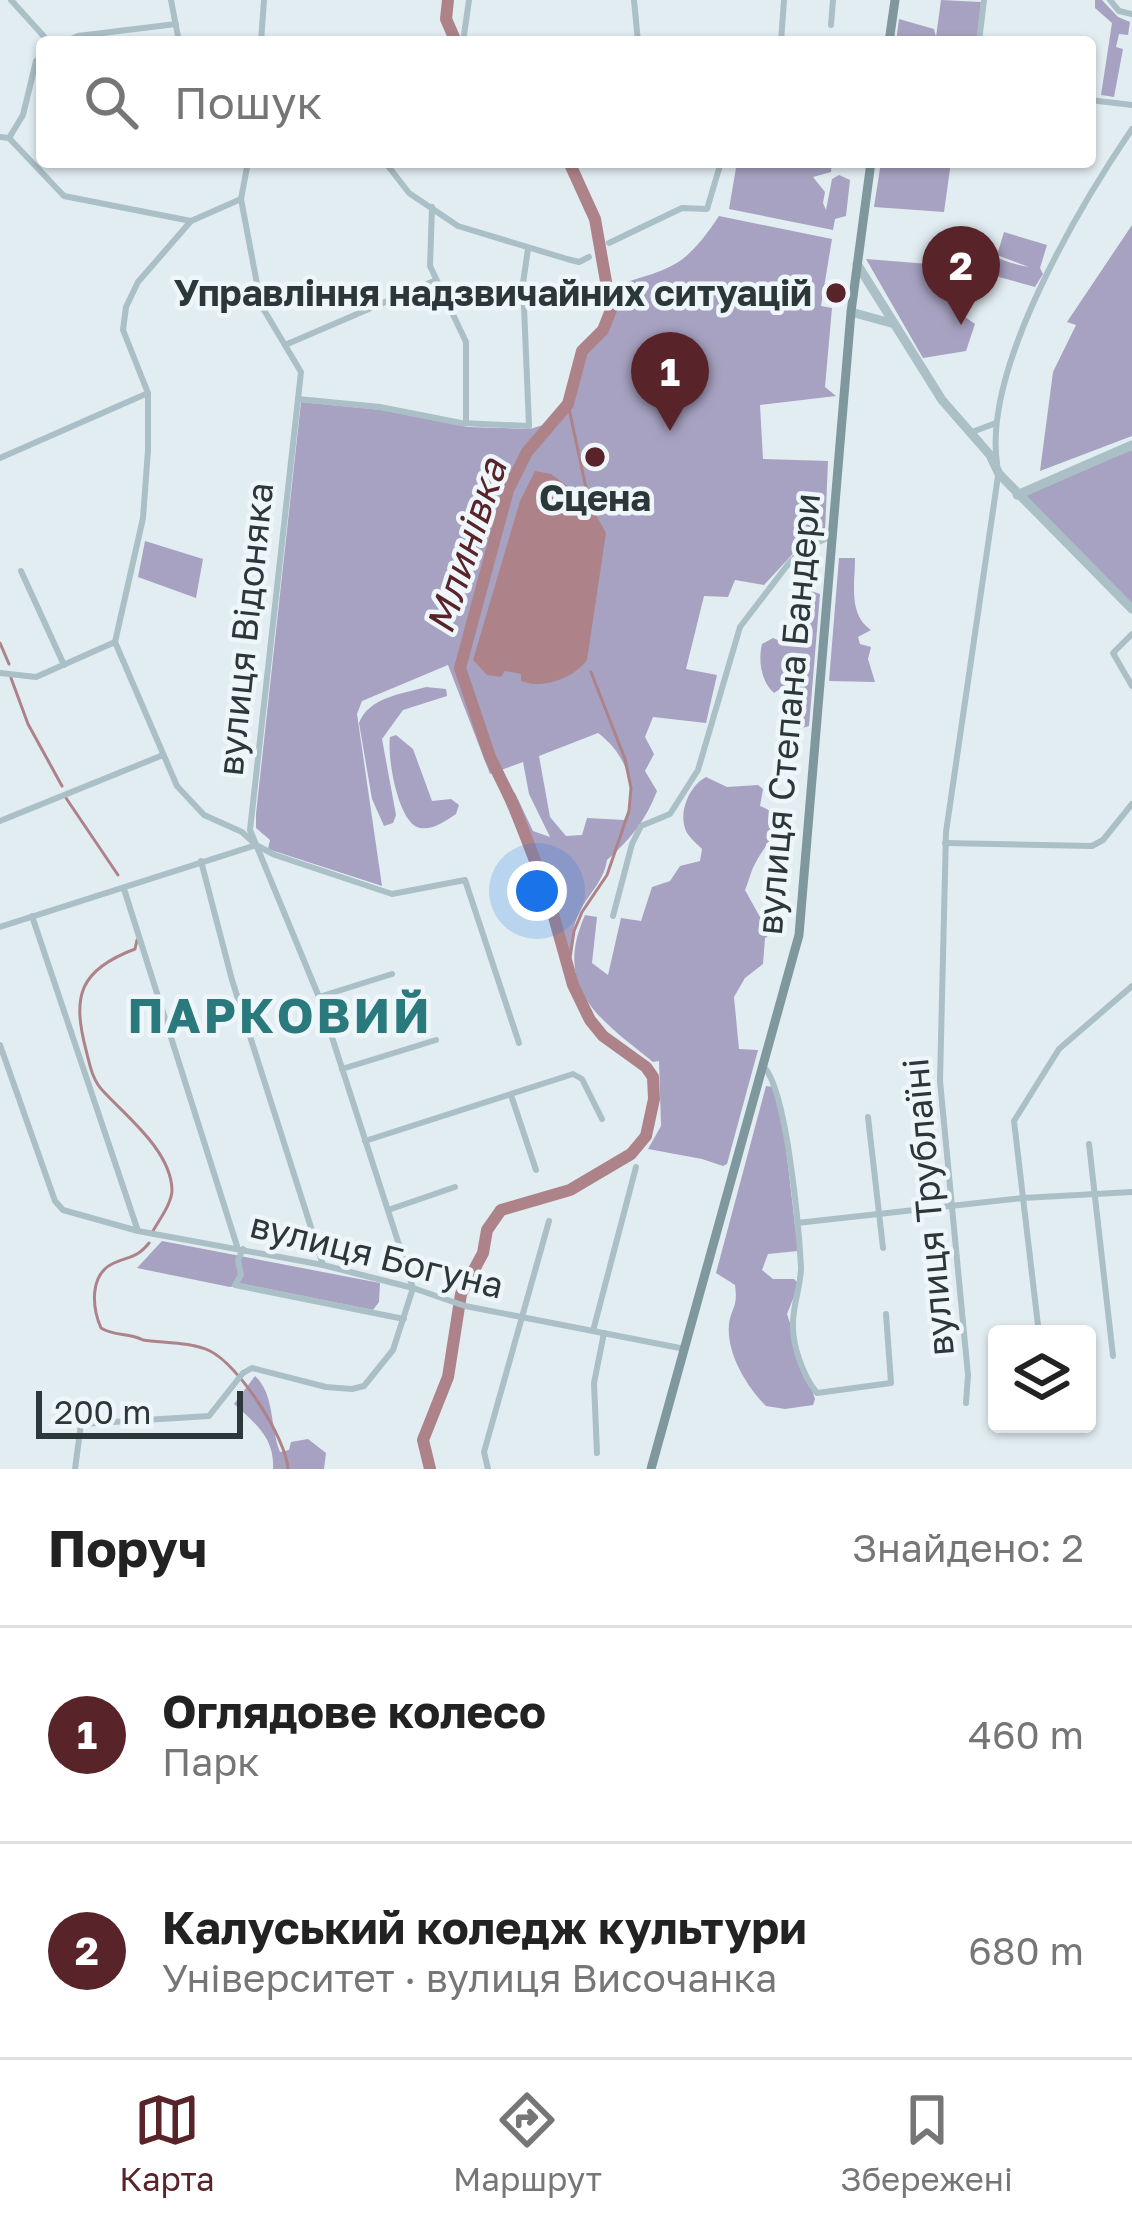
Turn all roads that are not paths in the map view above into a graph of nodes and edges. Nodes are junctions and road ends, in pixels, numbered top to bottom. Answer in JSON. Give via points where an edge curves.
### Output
{"nodes":[{"id":1,"x":11,"y":0,"type":"edge"},
{"id":2,"x":171,"y":0,"type":"edge"},
{"id":3,"x":264,"y":0,"type":"edge"},
{"id":4,"x":469,"y":0,"type":"edge"},
{"id":5,"x":634,"y":0,"type":"edge"},
{"id":6,"x":784,"y":0,"type":"edge"},
{"id":7,"x":833,"y":0,"type":"edge"},
{"id":8,"x":895,"y":0,"type":"edge"},
{"id":9,"x":985,"y":0,"type":"edge"},
{"id":10,"x":1110,"y":0,"type":"edge"},
{"id":11,"x":1132,"y":14,"type":"edge"},
{"id":12,"x":176,"y":24,"type":"junction"},
{"id":13,"x":831,"y":25,"type":"dead end"},
{"id":14,"x":44,"y":36,"type":"edge"},
{"id":15,"x":110,"y":36,"type":"edge"},
{"id":16,"x":178,"y":36,"type":"edge"},
{"id":17,"x":261,"y":36,"type":"edge"},
{"id":18,"x":464,"y":36,"type":"edge"},
{"id":19,"x":637,"y":36,"type":"edge"},
{"id":20,"x":781,"y":36,"type":"edge"},
{"id":21,"x":890,"y":36,"type":"edge"},
{"id":22,"x":980,"y":36,"type":"edge"},
{"id":23,"x":36,"y":68,"type":"edge"},
{"id":24,"x":1096,"y":101,"type":"edge"},
{"id":25,"x":1132,"y":106,"type":"edge"},
{"id":26,"x":1132,"y":129,"type":"edge"},
{"id":27,"x":5,"y":137,"type":"edge"},
{"id":28,"x":247,"y":168,"type":"edge"},
{"id":29,"x":390,"y":168,"type":"edge"},
{"id":30,"x":719,"y":168,"type":"edge"},
{"id":31,"x":871,"y":168,"type":"edge"},
{"id":32,"x":241,"y":200,"type":"junction"},
{"id":33,"x":432,"y":207,"type":"junction"},
{"id":34,"x":191,"y":221,"type":"junction"},
{"id":35,"x":609,"y":243,"type":"dead end"},
{"id":36,"x":528,"y":249,"type":"junction"},
{"id":37,"x":589,"y":257,"type":"dead end"},
{"id":38,"x":856,"y":264,"type":"junction"},
{"id":39,"x":434,"y":281,"type":"junction"},
{"id":40,"x":851,"y":312,"type":"junction"},
{"id":41,"x":891,"y":323,"type":"junction"},
{"id":42,"x":285,"y":345,"type":"junction"},
{"id":43,"x":148,"y":393,"type":"junction"},
{"id":44,"x":298,"y":399,"type":"junction"},
{"id":45,"x":466,"y":423,"type":"junction"},
{"id":46,"x":996,"y":423,"type":"junction"},
{"id":47,"x":969,"y":432,"type":"junction"},
{"id":48,"x":1132,"y":445,"type":"edge"},
{"id":49,"x":0,"y":458,"type":"edge"},
{"id":50,"x":999,"y":474,"type":"junction"},
{"id":51,"x":1017,"y":495,"type":"junction"},
{"id":52,"x":831,"y":536,"type":"junction"},
{"id":53,"x":21,"y":571,"type":"dead end"},
{"id":54,"x":1132,"y":609,"type":"edge"},
{"id":55,"x":1132,"y":634,"type":"edge"},
{"id":56,"x":116,"y":641,"type":"junction"},
{"id":57,"x":64,"y":665,"type":"junction"},
{"id":58,"x":0,"y":673,"type":"edge"},
{"id":59,"x":1132,"y":686,"type":"edge"},
{"id":60,"x":163,"y":755,"type":"junction"},
{"id":61,"x":1132,"y":804,"type":"edge"},
{"id":62,"x":0,"y":821,"type":"edge"},
{"id":63,"x":945,"y":843,"type":"junction"},
{"id":64,"x":256,"y":845,"type":"junction"},
{"id":65,"x":201,"y":861,"type":"junction"},
{"id":66,"x":124,"y":889,"type":"junction"},
{"id":67,"x":32,"y":916,"type":"junction"},
{"id":68,"x":613,"y":916,"type":"dead end"},
{"id":69,"x":0,"y":927,"type":"edge"},
{"id":70,"x":392,"y":974,"type":"dead end"},
{"id":71,"x":1132,"y":986,"type":"edge"},
{"id":72,"x":319,"y":997,"type":"junction"},
{"id":73,"x":436,"y":1040,"type":"dead end"},
{"id":74,"x":519,"y":1043,"type":"dead end"},
{"id":75,"x":0,"y":1045,"type":"edge"},
{"id":76,"x":761,"y":1064,"type":"junction"},
{"id":77,"x":342,"y":1069,"type":"junction"},
{"id":78,"x":511,"y":1095,"type":"junction"},
{"id":79,"x":868,"y":1117,"type":"dead end"},
{"id":80,"x":602,"y":1119,"type":"dead end"},
{"id":81,"x":365,"y":1141,"type":"junction"},
{"id":82,"x":1089,"y":1144,"type":"dead end"},
{"id":83,"x":636,"y":1167,"type":"dead end"},
{"id":84,"x":536,"y":1171,"type":"dead end"},
{"id":85,"x":455,"y":1187,"type":"dead end"},
{"id":86,"x":1132,"y":1192,"type":"edge"},
{"id":87,"x":1093,"y":1194,"type":"junction"},
{"id":88,"x":1022,"y":1198,"type":"junction"},
{"id":89,"x":953,"y":1206,"type":"junction"},
{"id":90,"x":388,"y":1210,"type":"junction"},
{"id":91,"x":880,"y":1215,"type":"junction"},
{"id":92,"x":549,"y":1221,"type":"dead end"},
{"id":93,"x":797,"y":1222,"type":"junction"},
{"id":94,"x":138,"y":1231,"type":"junction"},
{"id":95,"x":240,"y":1248,"type":"junction"},
{"id":96,"x":884,"y":1248,"type":"dead end"},
{"id":97,"x":323,"y":1265,"type":"junction"},
{"id":98,"x":413,"y":1288,"type":"junction"},
{"id":99,"x":886,"y":1314,"type":"dead end"},
{"id":100,"x":520,"y":1318,"type":"junction"},
{"id":101,"x":404,"y":1319,"type":"junction"},
{"id":102,"x":1038,"y":1325,"type":"edge"},
{"id":103,"x":593,"y":1331,"type":"junction"},
{"id":104,"x":604,"y":1333,"type":"junction"},
{"id":105,"x":685,"y":1349,"type":"junction"},
{"id":106,"x":1113,"y":1356,"type":"dead end"},
{"id":107,"x":966,"y":1403,"type":"dead end"},
{"id":108,"x":597,"y":1453,"type":"dead end"},
{"id":109,"x":75,"y":1469,"type":"edge"},
{"id":110,"x":488,"y":1469,"type":"edge"},
{"id":111,"x":652,"y":1469,"type":"edge"}],
"edges":[{"from":1,"to":14,"type":"street"},
{"from":2,"to":12,"type":"street"},
{"from":3,"to":17,"type":"street"},
{"from":4,"to":18,"type":"street"},
{"from":5,"to":19,"type":"street"},
{"from":6,"to":20,"type":"street"},
{"from":7,"to":13,"type":"street"},
{"from":8,"to":21,"type":"main road"},
{"from":9,"to":22,"type":"street"},
{"from":10,"to":11,"type":"street"},
{"from":12,"to":15,"type":"street"},
{"from":12,"to":16,"type":"street"},
{"from":23,"to":27,"type":"street","via":[[22,115]]},
{"from":24,"to":25,"type":"street"},
{"from":26,"to":46,"type":"street","name":"вулиця Трублаїні","via":[[1042,288]]},
{"from":27,"to":34,"type":"street","via":[[64,196]]},
{"from":28,"to":32,"type":"street","name":"вулиця Відоняка"},
{"from":29,"to":33,"type":"street"},
{"from":30,"to":35,"type":"street","via":[[707,209],[682,208]]},
{"from":31,"to":38,"type":"main road","name":"вулиця Степана Бандери"},
{"from":32,"to":34,"type":"street"},
{"from":32,"to":42,"type":"street","name":"вулиця Відоняка","via":[[262,305]]},
{"from":33,"to":36,"type":"street","via":[[458,226]]},
{"from":33,"to":39,"type":"street"},
{"from":34,"to":43,"type":"street","via":[[126,307],[123,330]]},
{"from":36,"to":37,"type":"street","via":[[579,262]]},
{"from":36,"to":45,"type":"street","via":[[529,426]]},
{"from":38,"to":40,"type":"main road","name":"вулиця Степана Бандери"},
{"from":38,"to":41,"type":"street"},
{"from":39,"to":42,"type":"street"},
{"from":39,"to":45,"type":"street","via":[[466,342]]},
{"from":40,"to":41,"type":"street"},
{"from":40,"to":52,"type":"main road","name":"вулиця Степана Бандери"},
{"from":41,"to":47,"type":"street"},
{"from":42,"to":44,"type":"street","name":"вулиця Відоняка","via":[[301,372]]},
{"from":43,"to":49,"type":"street"},
{"from":43,"to":56,"type":"street","via":[[143,518]]},
{"from":44,"to":45,"type":"street"},
{"from":44,"to":64,"type":"street","name":"вулиця Відоняка","via":[[251,810]]},
{"from":46,"to":47,"type":"street"},
{"from":46,"to":50,"type":"street","name":"вулиця Трублаїні"},
{"from":47,"to":50,"type":"street"},
{"from":48,"to":51,"type":"street"},
{"from":50,"to":51,"type":"street"},
{"from":50,"to":63,"type":"street","name":"вулиця Трублаїні"},
{"from":51,"to":54,"type":"street"},
{"from":52,"to":68,"type":"street","via":[[788,563],[740,627],[698,770],[670,814],[641,826]]},
{"from":52,"to":76,"type":"main road","name":"вулиця Степана Бандери","via":[[799,935]]},
{"from":53,"to":57,"type":"street"},
{"from":55,"to":59,"type":"street","via":[[1113,653]]},
{"from":56,"to":57,"type":"street"},
{"from":56,"to":60,"type":"street"},
{"from":57,"to":58,"type":"street","via":[[36,677]]},
{"from":60,"to":62,"type":"street"},
{"from":60,"to":64,"type":"street","via":[[195,807]]},
{"from":61,"to":63,"type":"street","via":[[1092,846]]},
{"from":63,"to":89,"type":"street","name":"вулиця Трублаїні","via":[[940,1081]]},
{"from":64,"to":65,"type":"street"},
{"from":64,"to":72,"type":"street"},
{"from":64,"to":74,"type":"street","via":[[392,894],[465,880]]},
{"from":65,"to":66,"type":"street"},
{"from":65,"to":97,"type":"street"},
{"from":66,"to":67,"type":"street"},
{"from":66,"to":95,"type":"street"},
{"from":67,"to":69,"type":"street"},
{"from":67,"to":94,"type":"street"},
{"from":70,"to":72,"type":"street"},
{"from":71,"to":88,"type":"street","via":[[1059,1049],[1014,1121]]},
{"from":72,"to":77,"type":"street"},
{"from":73,"to":77,"type":"street"},
{"from":75,"to":94,"type":"street","name":"вулиця Богуна","via":[[60,1206]]},
{"from":76,"to":93,"type":"street","via":[[780,1097]]},
{"from":76,"to":105,"type":"main road","name":"вулиця Степана Бандери"},
{"from":77,"to":81,"type":"street"},
{"from":78,"to":80,"type":"street","via":[[573,1073]]},
{"from":78,"to":81,"type":"street"},
{"from":78,"to":84,"type":"street"},
{"from":79,"to":91,"type":"street"},
{"from":81,"to":90,"type":"street"},
{"from":82,"to":87,"type":"street"},
{"from":83,"to":103,"type":"street"},
{"from":85,"to":90,"type":"street"},
{"from":86,"to":87,"type":"street"},
{"from":87,"to":88,"type":"street"},
{"from":87,"to":106,"type":"street"},
{"from":88,"to":89,"type":"street"},
{"from":88,"to":102,"type":"street"},
{"from":89,"to":91,"type":"street"},
{"from":89,"to":107,"type":"street","name":"вулиця Трублаїні"},
{"from":90,"to":98,"type":"street"},
{"from":91,"to":93,"type":"street"},
{"from":91,"to":96,"type":"street"},
{"from":92,"to":100,"type":"street"},
{"from":93,"to":99,"type":"street","via":[[801,1274],[792,1325],[817,1393],[891,1383]]},
{"from":94,"to":95,"type":"street","name":"вулиця Богуна"},
{"from":95,"to":97,"type":"street","name":"вулиця Богуна"},
{"from":95,"to":101,"type":"street","via":[[235,1285]]},
{"from":97,"to":98,"type":"street","name":"вулиця Богуна"},
{"from":98,"to":100,"type":"street","name":"вулиця Богуна"},
{"from":98,"to":101,"type":"street"},
{"from":100,"to":103,"type":"street","name":"вулиця Богуна"},
{"from":100,"to":110,"type":"street","via":[[484,1452]]},
{"from":101,"to":109,"type":"street","via":[[393,1350],[358,1389],[257,1368],[243,1373],[209,1416],[82,1424]]},
{"from":103,"to":104,"type":"street","name":"вулиця Богуна"},
{"from":104,"to":105,"type":"street","name":"вулиця Богуна"},
{"from":104,"to":108,"type":"street","via":[[594,1383]]},
{"from":105,"to":111,"type":"main road","name":"вулиця Степана Бандери"}]}
